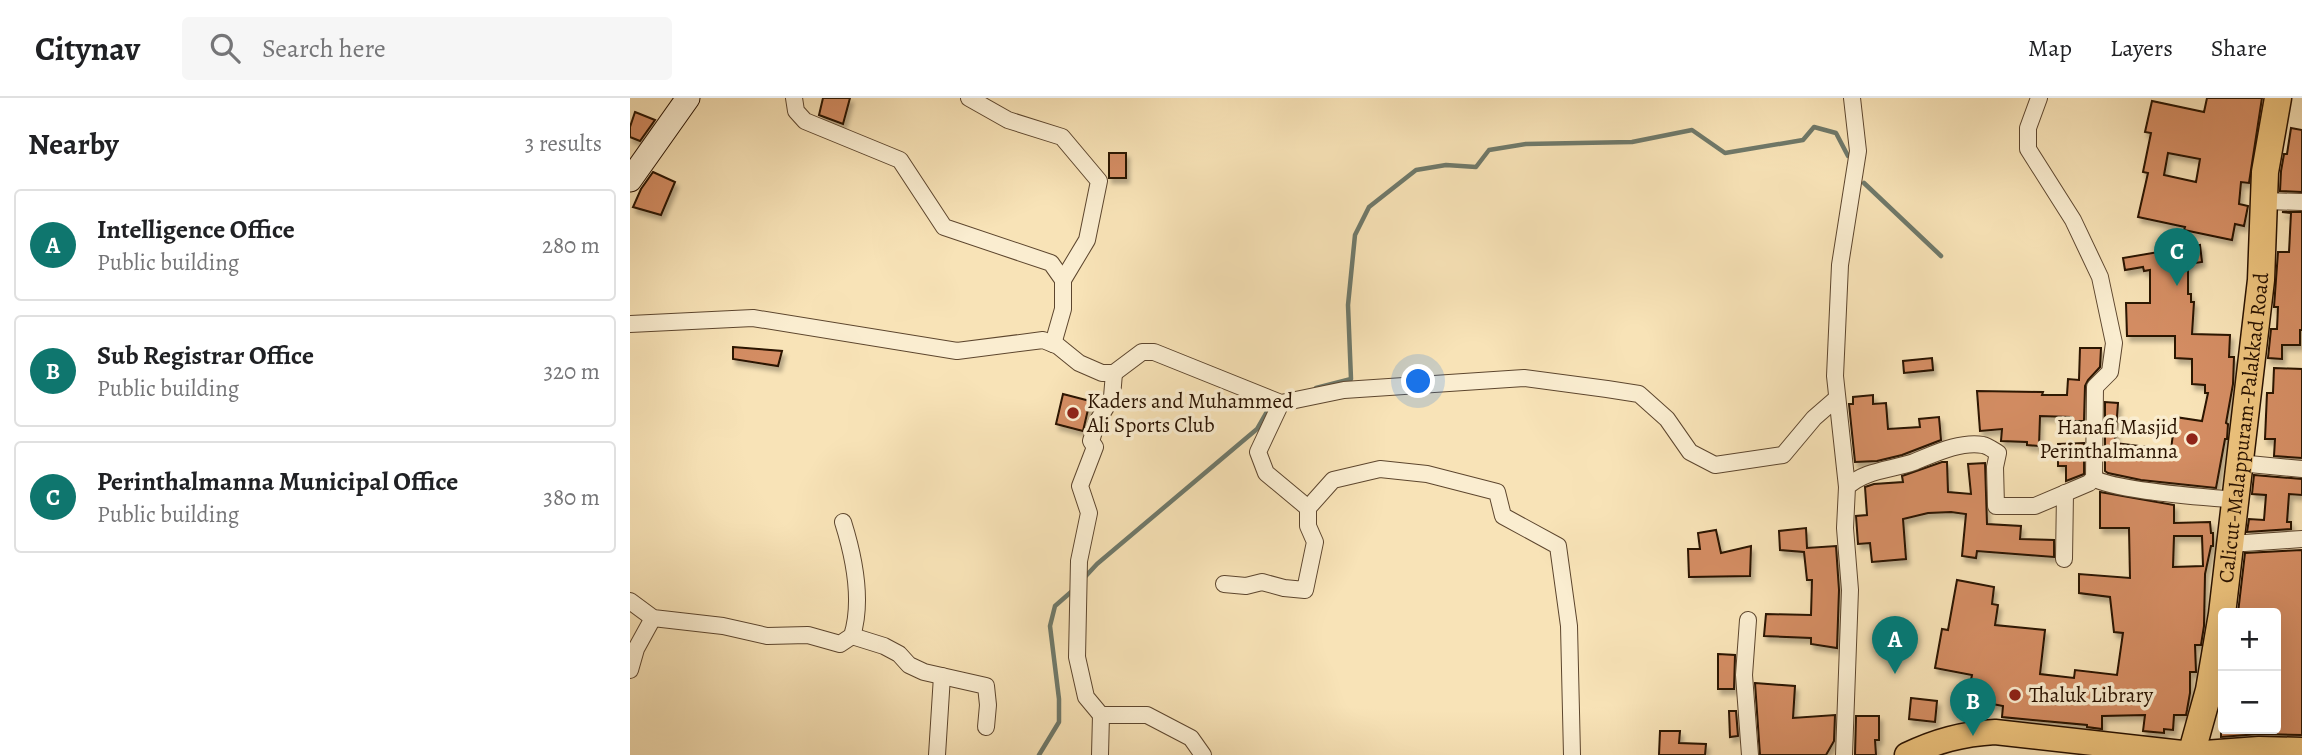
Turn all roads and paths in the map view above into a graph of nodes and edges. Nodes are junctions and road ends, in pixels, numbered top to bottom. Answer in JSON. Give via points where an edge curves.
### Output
{"nodes":[{"id":1,"x":688,"y":98,"type":"edge"},
{"id":2,"x":794,"y":98,"type":"edge"},
{"id":3,"x":969,"y":98,"type":"edge"},
{"id":4,"x":1852,"y":98,"type":"edge"},
{"id":5,"x":2039,"y":98,"type":"edge"},
{"id":6,"x":2278,"y":98,"type":"edge"},
{"id":7,"x":630,"y":180,"type":"edge"},
{"id":8,"x":2264,"y":201,"type":"junction"},
{"id":9,"x":2302,"y":202,"type":"edge"},
{"id":10,"x":1063,"y":281,"type":"junction"},
{"id":11,"x":630,"y":324,"type":"edge"},
{"id":12,"x":1053,"y":344,"type":"junction"},
{"id":13,"x":1114,"y":373,"type":"junction"},
{"id":14,"x":1837,"y":398,"type":"junction"},
{"id":15,"x":1281,"y":403,"type":"junction"},
{"id":16,"x":2239,"y":463,"type":"junction"},
{"id":17,"x":2302,"y":469,"type":"edge"},
{"id":18,"x":2094,"y":478,"type":"junction"},
{"id":19,"x":1847,"y":487,"type":"junction"},
{"id":20,"x":2065,"y":493,"type":"junction"},
{"id":21,"x":2235,"y":500,"type":"junction"},
{"id":22,"x":1308,"y":508,"type":"junction"},
{"id":23,"x":843,"y":522,"type":"dead end"},
{"id":24,"x":2302,"y":539,"type":"edge"},
{"id":25,"x":2230,"y":544,"type":"junction"},
{"id":26,"x":2064,"y":559,"type":"dead end"},
{"id":27,"x":1224,"y":584,"type":"dead end"},
{"id":28,"x":630,"y":601,"type":"edge"},
{"id":29,"x":653,"y":618,"type":"junction"},
{"id":30,"x":1748,"y":620,"type":"dead end"},
{"id":31,"x":852,"y":636,"type":"junction"},
{"id":32,"x":630,"y":670,"type":"edge"},
{"id":33,"x":942,"y":676,"type":"junction"},
{"id":34,"x":1101,"y":715,"type":"junction"},
{"id":35,"x":986,"y":727,"type":"dead end"},
{"id":36,"x":2302,"y":750,"type":"edge"},
{"id":37,"x":1932,"y":751,"type":"edge"},
{"id":38,"x":2259,"y":752,"type":"edge"},
{"id":39,"x":2191,"y":754,"type":"edge"},
{"id":40,"x":937,"y":755,"type":"edge"},
{"id":41,"x":1100,"y":755,"type":"edge"},
{"id":42,"x":1203,"y":755,"type":"edge"},
{"id":43,"x":1572,"y":755,"type":"edge"},
{"id":44,"x":1751,"y":755,"type":"edge"},
{"id":45,"x":1844,"y":755,"type":"edge"},
{"id":46,"x":1907,"y":755,"type":"edge"}],
"edges":[{"from":1,"to":7,"type":"main road"},
{"from":2,"to":10,"type":"street","via":[[796,111],[805,121],[900,160],[944,227],[1051,263]]},
{"from":3,"to":10,"type":"street","via":[[1008,120],[1062,137],[1099,181],[1087,240]]},
{"from":4,"to":14,"type":"street","via":[[1858,151],[1840,265]]},
{"from":5,"to":18,"type":"street","via":[[2028,128],[2028,149],[2073,220],[2100,277],[2114,343],[2110,372],[2095,387]]},
{"from":6,"to":8,"type":"highway","name":"Calicut-Malappuram-Palakkad Road"},
{"from":8,"to":9,"type":"street"},
{"from":8,"to":16,"type":"highway","name":"Calicut-Malappuram-Palakkad Road","via":[[2261,280]]},
{"from":10,"to":12,"type":"street","via":[[1063,309]]},
{"from":11,"to":12,"type":"street","via":[[753,318],[957,351],[1044,340]]},
{"from":12,"to":13,"type":"street","via":[[1079,363]]},
{"from":13,"to":15,"type":"street","via":[[1142,352],[1154,352]]},
{"from":13,"to":34,"type":"street","via":[[1112,397],[1097,422],[1091,441],[1095,447],[1080,486],[1089,513],[1079,561],[1077,657],[1086,698]]},
{"from":14,"to":15,"type":"street","via":[[1783,455],[1715,465],[1690,452],[1667,419],[1639,394],[1607,389],[1524,378],[1344,390]]},
{"from":14,"to":19,"type":"street"},
{"from":15,"to":22,"type":"street","via":[[1258,452],[1266,474]]},
{"from":16,"to":17,"type":"street"},
{"from":16,"to":21,"type":"highway","name":"Calicut-Malappuram-Palakkad Road"},
{"from":18,"to":20,"type":"street"},
{"from":18,"to":21,"type":"street"},
{"from":19,"to":20,"type":"street","via":[[1865,475],[1936,452],[1983,445],[1998,453],[1996,506],[2035,506]]},
{"from":19,"to":45,"type":"street","via":[[1850,590]]},
{"from":20,"to":26,"type":"street"},
{"from":21,"to":25,"type":"highway","name":"Calicut-Malappuram-Palakkad Road"},
{"from":22,"to":27,"type":"street","via":[[1308,526],[1315,542],[1305,590],[1262,582]]},
{"from":22,"to":43,"type":"street","via":[[1333,480],[1380,469],[1427,474],[1497,492],[1503,516],[1558,546],[1569,626]]},
{"from":23,"to":31,"type":"street","via":[[852,552],[857,611]]},
{"from":24,"to":25,"type":"street"},
{"from":25,"to":39,"type":"highway","name":"Calicut-Malappuram-Palakkad Road","via":[[2210,690]]},
{"from":28,"to":29,"type":"street"},
{"from":29,"to":31,"type":"street","via":[[767,636],[808,635],[840,644]]},
{"from":29,"to":32,"type":"street"},
{"from":30,"to":44,"type":"street","via":[[1744,675]]},
{"from":31,"to":33,"type":"street","via":[[884,646],[909,665]]},
{"from":33,"to":35,"type":"street","via":[[986,686]]},
{"from":33,"to":40,"type":"street"},
{"from":34,"to":41,"type":"street"},
{"from":34,"to":42,"type":"street","via":[[1147,715],[1191,738]]},
{"from":36,"to":38,"type":"main road"},
{"from":37,"to":39,"type":"main road","via":[[1965,734],[1995,732]]},
{"from":37,"to":46,"type":"main road"},
{"from":38,"to":39,"type":"main road"}]}
